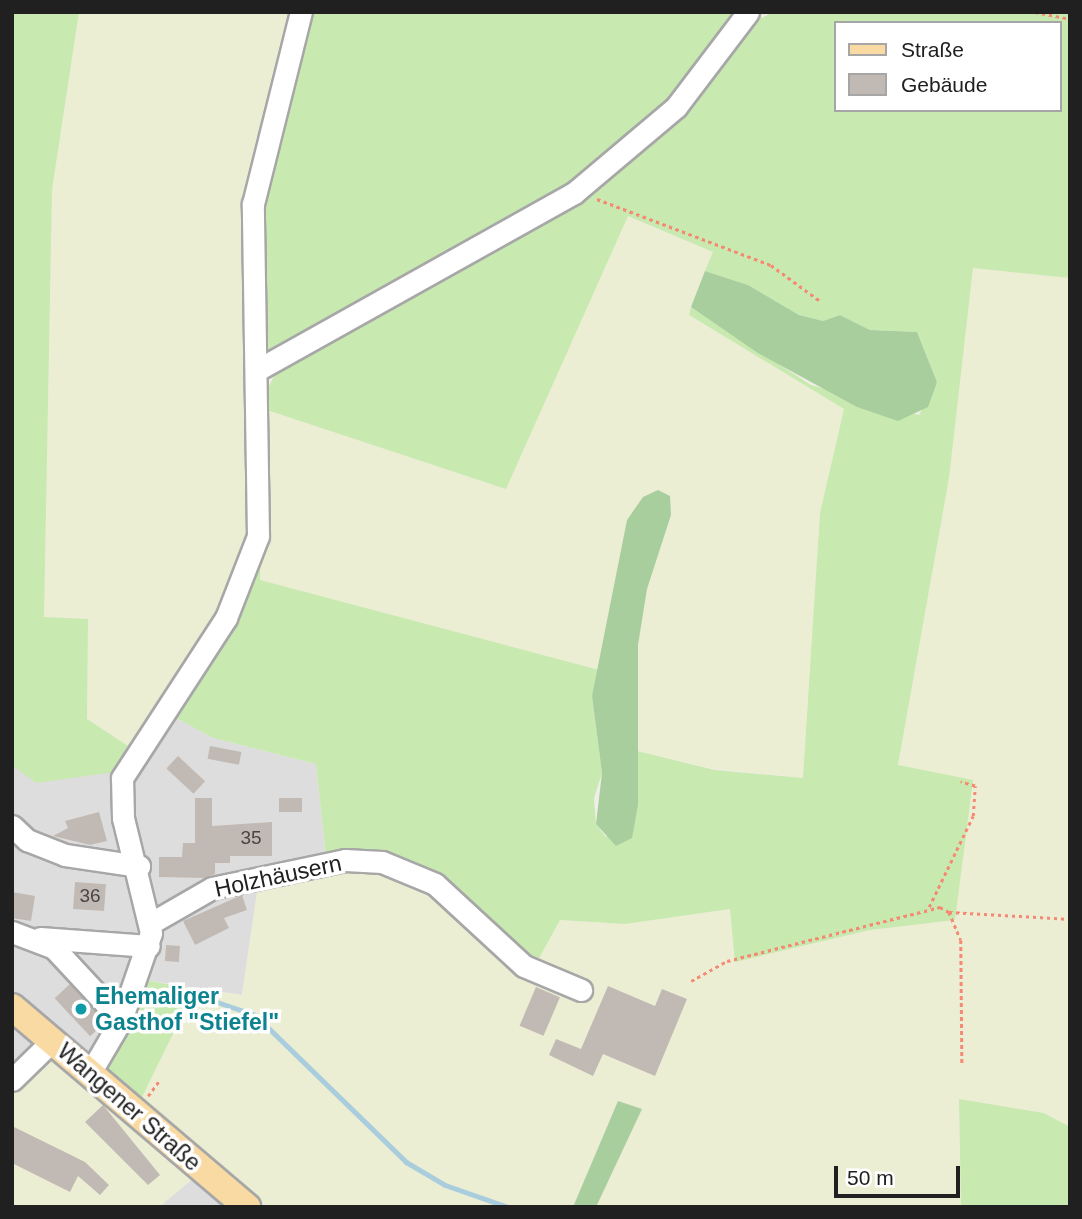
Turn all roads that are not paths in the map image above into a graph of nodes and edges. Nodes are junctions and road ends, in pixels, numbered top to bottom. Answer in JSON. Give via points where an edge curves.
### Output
{"nodes":[{"id":1,"x":301,"y":12,"type":"edge"},
{"id":2,"x":748,"y":12,"type":"edge"},
{"id":3,"x":259,"y":369,"type":"junction"},
{"id":4,"x":12,"y":825,"type":"edge"},
{"id":5,"x":139,"y":866,"type":"junction"},
{"id":6,"x":151,"y":923,"type":"junction"},
{"id":7,"x":12,"y":932,"type":"edge"},
{"id":8,"x":35,"y":938,"type":"junction"},
{"id":9,"x":149,"y":946,"type":"junction"},
{"id":10,"x":581,"y":990,"type":"dead end"},
{"id":11,"x":12,"y":1007,"type":"edge"},
{"id":12,"x":121,"y":1020,"type":"junction"},
{"id":13,"x":52,"y":1041,"type":"junction"},
{"id":14,"x":90,"y":1073,"type":"junction"},
{"id":15,"x":12,"y":1080,"type":"edge"},
{"id":16,"x":247,"y":1207,"type":"edge"}],
"edges":[{"from":1,"to":3,"type":"street","via":[[253,204],[251,295]]},
{"from":2,"to":3,"type":"street","via":[[676,107],[574,193]]},
{"from":3,"to":5,"type":"street","via":[[260,505],[245,582],[122,778],[121,803]]},
{"from":4,"to":5,"type":"street","via":[[27,840],[65,855]]},
{"from":5,"to":6,"type":"street"},
{"from":6,"to":9,"type":"street"},
{"from":6,"to":10,"type":"street","name":"Holzhäusern","via":[[212,888],[345,860],[382,862],[435,884],[524,966]]},
{"from":7,"to":8,"type":"street"},
{"from":8,"to":9,"type":"street"},
{"from":8,"to":12,"type":"street","via":[[79,970]]},
{"from":9,"to":12,"type":"street"},
{"from":11,"to":13,"type":"main road","name":"Wangener Straße"},
{"from":12,"to":14,"type":"street"},
{"from":13,"to":14,"type":"main road","name":"Wangener Straße"},
{"from":13,"to":15,"type":"street"},
{"from":14,"to":16,"type":"main road","name":"Wangener Straße"}]}
